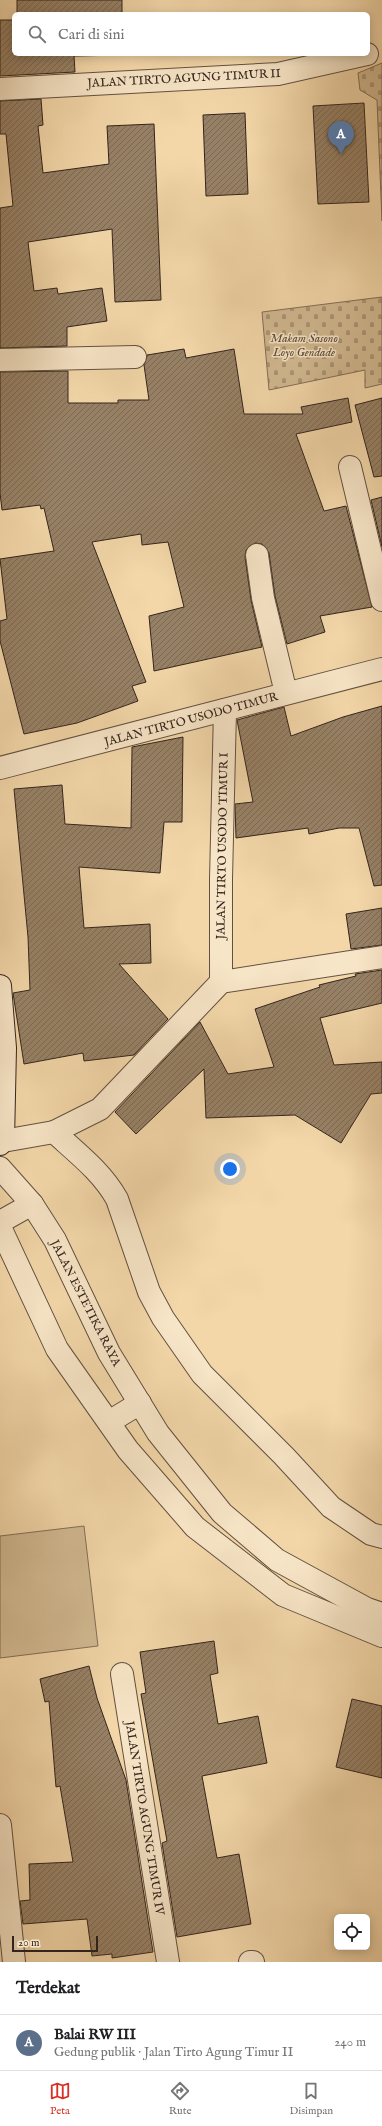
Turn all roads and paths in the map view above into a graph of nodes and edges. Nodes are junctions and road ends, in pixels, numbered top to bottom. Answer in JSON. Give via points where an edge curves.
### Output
{"nodes":[{"id":1,"x":382,"y":50,"type":"edge"},
{"id":2,"x":370,"y":53,"type":"edge"},
{"id":3,"x":358,"y":56,"type":"edge"},
{"id":4,"x":0,"y":88,"type":"edge"},
{"id":5,"x":135,"y":357,"type":"dead end"},
{"id":6,"x":0,"y":360,"type":"edge"},
{"id":7,"x":350,"y":467,"type":"dead end"},
{"id":8,"x":257,"y":555,"type":"dead end"},
{"id":9,"x":382,"y":600,"type":"edge"},
{"id":10,"x":382,"y":669,"type":"edge"},
{"id":11,"x":286,"y":693,"type":"junction"},
{"id":12,"x":225,"y":710,"type":"junction"},
{"id":13,"x":0,"y":768,"type":"edge"},
{"id":14,"x":382,"y":957,"type":"edge"},
{"id":15,"x":221,"y":982,"type":"junction"},
{"id":16,"x":0,"y":986,"type":"edge"},
{"id":17,"x":54,"y":1132,"type":"junction"},
{"id":18,"x":2,"y":1142,"type":"edge"},
{"id":19,"x":0,"y":1168,"type":"edge"},
{"id":20,"x":32,"y":1204,"type":"junction"},
{"id":21,"x":0,"y":1222,"type":"edge"},
{"id":22,"x":0,"y":1227,"type":"edge"},
{"id":23,"x":140,"y":1403,"type":"junction"},
{"id":24,"x":109,"y":1422,"type":"junction"},
{"id":25,"x":382,"y":1537,"type":"edge"},
{"id":26,"x":382,"y":1614,"type":"edge"},
{"id":27,"x":382,"y":1636,"type":"edge"},
{"id":28,"x":122,"y":1674,"type":"dead end"},
{"id":29,"x":0,"y":1825,"type":"edge"},
{"id":30,"x":14,"y":1962,"type":"edge"},
{"id":31,"x":168,"y":1962,"type":"edge"}],
"edges":[{"from":1,"to":2,"type":"street","name":"JALAN TIRTO AGUNG TIMUR II"},
{"from":3,"to":4,"type":"street","name":"JALAN TIRTO AGUNG TIMUR II","via":[[278,74]]},
{"from":5,"to":6,"type":"street"},
{"from":7,"to":9,"type":"street"},
{"from":8,"to":11,"type":"street","via":[[263,598]]},
{"from":10,"to":11,"type":"street","name":"JALAN TIRTO USODO TIMUR"},
{"from":11,"to":12,"type":"street","name":"JALAN TIRTO USODO TIMUR"},
{"from":12,"to":13,"type":"street","name":"JALAN TIRTO USODO TIMUR"},
{"from":12,"to":15,"type":"street","name":"JALAN TIRTO USODO TIMUR I"},
{"from":14,"to":15,"type":"street"},
{"from":15,"to":17,"type":"street","via":[[100,1109]]},
{"from":16,"to":18,"type":"street","via":[[4,1048]]},
{"from":17,"to":18,"type":"street"},
{"from":17,"to":25,"type":"street","via":[[110,1186],[117,1199],[149,1292],[163,1318],[202,1374],[332,1507],[371,1534]]},
{"from":19,"to":20,"type":"street","name":"JALAN ESTETIKA RAYA"},
{"from":20,"to":21,"type":"street"},
{"from":20,"to":23,"type":"street","name":"JALAN ESTETIKA RAYA","via":[[55,1240],[109,1353]]},
{"from":22,"to":24,"type":"street","via":[[57,1348]]},
{"from":23,"to":24,"type":"street"},
{"from":23,"to":26,"type":"street","name":"JALAN ESTETIKA RAYA","via":[[158,1433],[222,1513],[277,1560]]},
{"from":24,"to":27,"type":"street","via":[[128,1450],[195,1527],[283,1595]]},
{"from":28,"to":31,"type":"street","name":"JALAN TIRTO AGUNG TIMUR IV"},
{"from":29,"to":30,"type":"street"}]}
